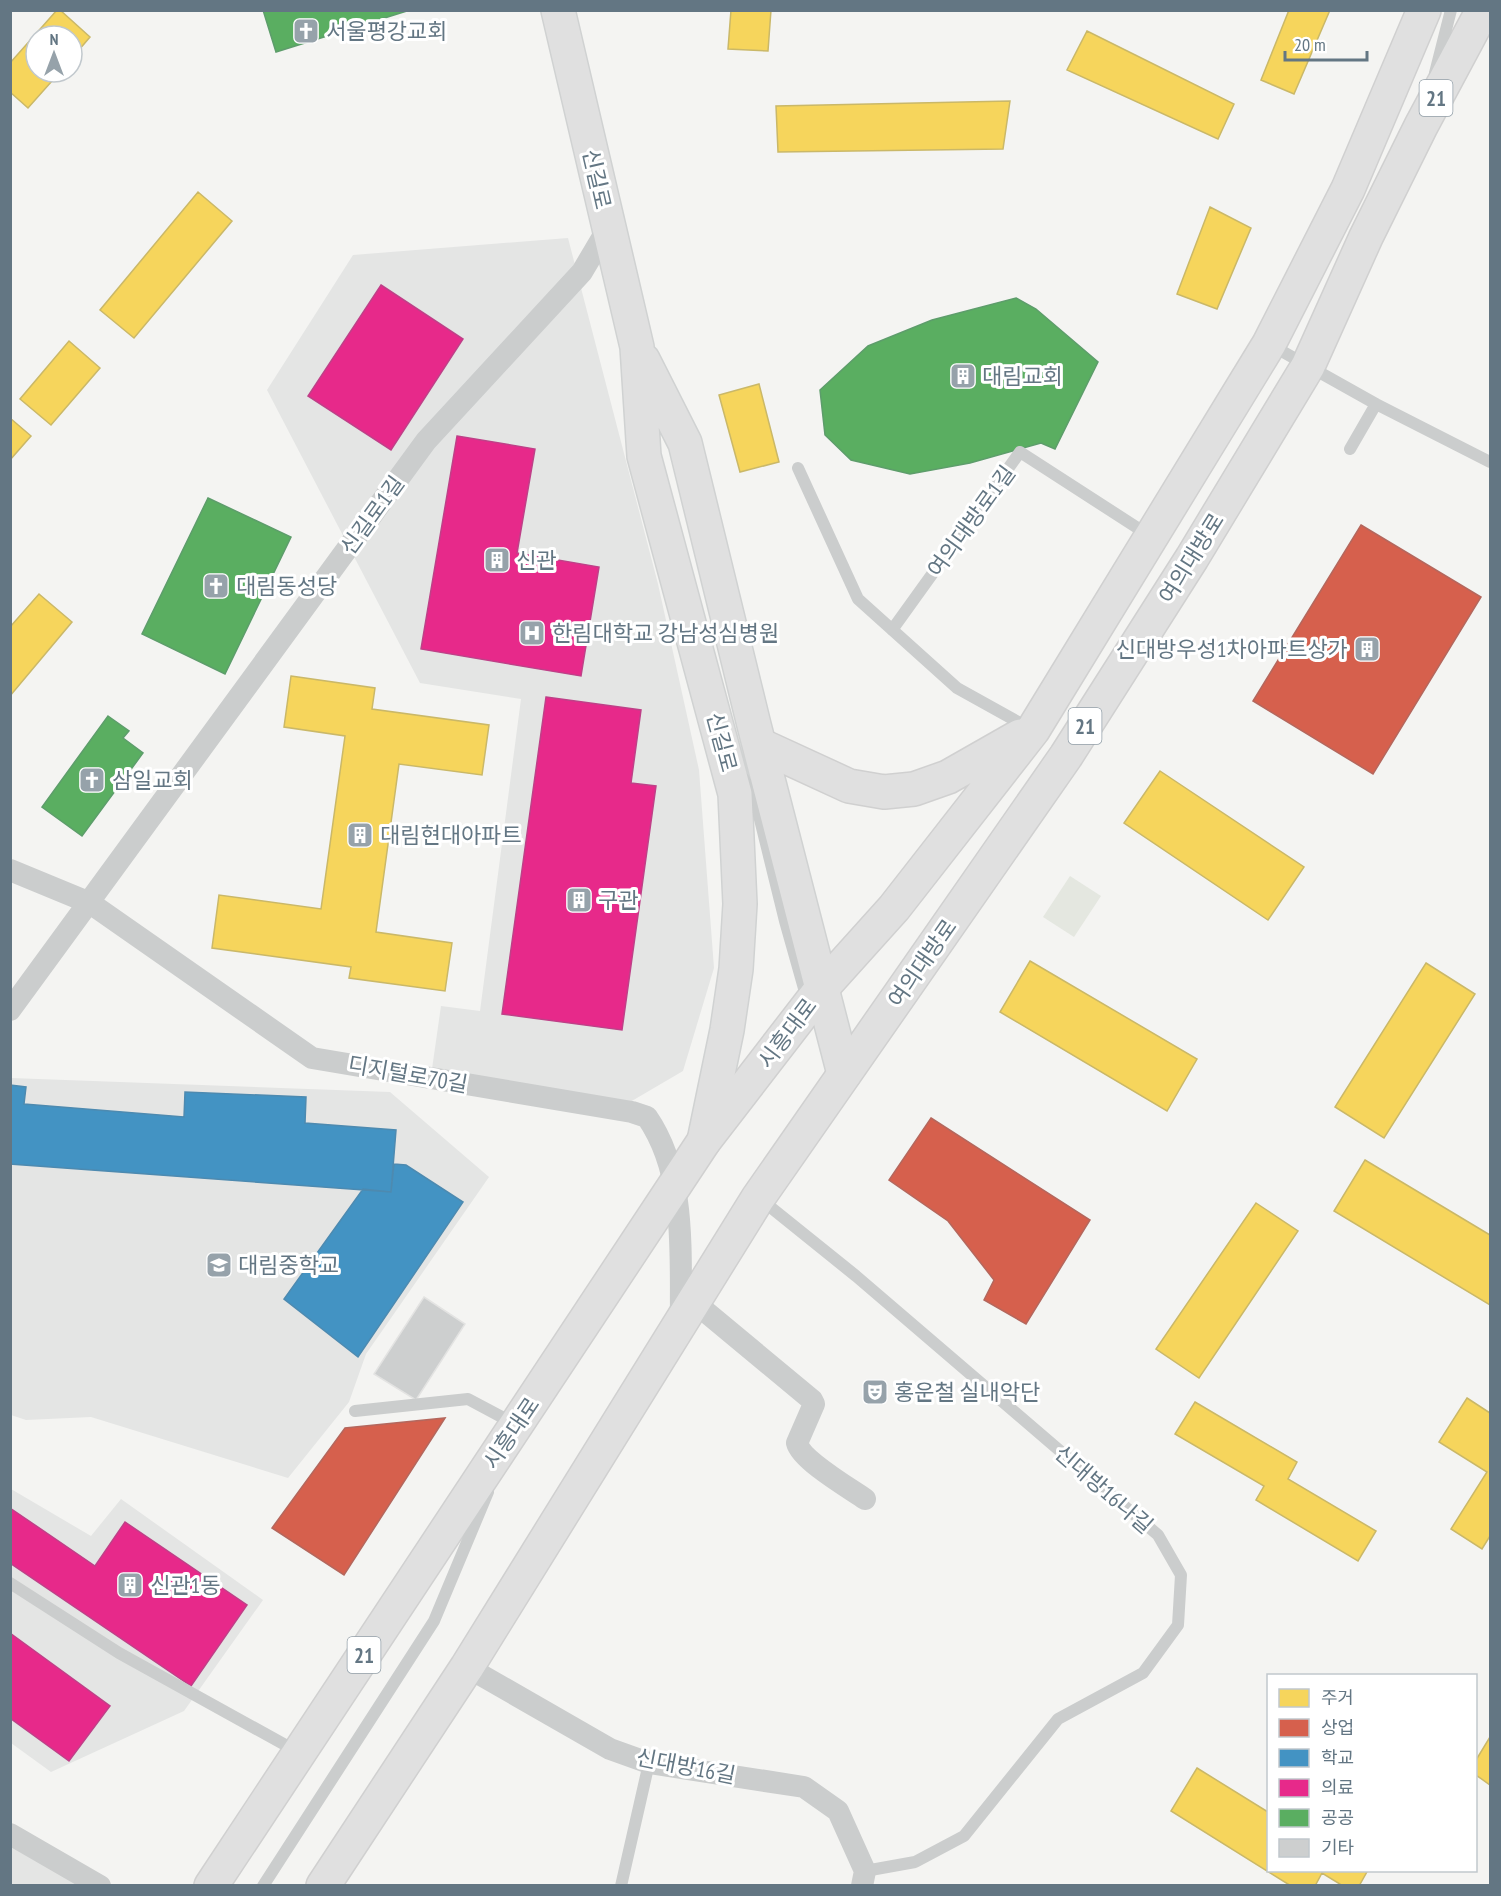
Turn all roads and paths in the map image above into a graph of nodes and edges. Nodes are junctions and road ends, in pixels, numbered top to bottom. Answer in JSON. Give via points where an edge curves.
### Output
{"nodes":[{"id":1,"x":558,"y":10,"type":"edge"},
{"id":2,"x":1424,"y":10,"type":"edge"},
{"id":3,"x":1451,"y":10,"type":"edge"},
{"id":4,"x":1483,"y":10,"type":"edge"},
{"id":5,"x":1421,"y":126,"type":"junction"},
{"id":6,"x":609,"y":228,"type":"junction"},
{"id":7,"x":1347,"y":232,"type":"junction"},
{"id":8,"x":1269,"y":344,"type":"junction"},
{"id":9,"x":637,"y":347,"type":"junction"},
{"id":10,"x":1308,"y":366,"type":"junction"},
{"id":11,"x":1376,"y":404,"type":"junction"},
{"id":12,"x":1350,"y":449,"type":"dead end"},
{"id":13,"x":1491,"y":462,"type":"edge"},
{"id":14,"x":798,"y":468,"type":"dead end"},
{"id":15,"x":1152,"y":537,"type":"junction"},
{"id":16,"x":892,"y":630,"type":"junction"},
{"id":17,"x":1032,"y":730,"type":"junction"},
{"id":18,"x":759,"y":745,"type":"junction"},
{"id":19,"x":723,"y":746,"type":"junction"},
{"id":20,"x":10,"y":870,"type":"edge"},
{"id":21,"x":90,"y":903,"type":"junction"},
{"id":22,"x":816,"y":997,"type":"junction"},
{"id":23,"x":10,"y":1010,"type":"edge"},
{"id":24,"x":844,"y":1074,"type":"junction"},
{"id":25,"x":704,"y":1141,"type":"junction"},
{"id":26,"x":675,"y":1187,"type":"junction"},
{"id":27,"x":758,"y":1198,"type":"junction"},
{"id":28,"x":687,"y":1312,"type":"junction"},
{"id":29,"x":355,"y":1411,"type":"dead end"},
{"id":30,"x":516,"y":1425,"type":"junction"},
{"id":31,"x":865,"y":1499,"type":"dead end"},
{"id":32,"x":10,"y":1582,"type":"edge"},
{"id":33,"x":467,"y":1667,"type":"junction"},
{"id":34,"x":299,"y":1752,"type":"junction"},
{"id":35,"x":649,"y":1762,"type":"junction"},
{"id":36,"x":10,"y":1834,"type":"edge"},
{"id":37,"x":321,"y":1877,"type":"edge"},
{"id":38,"x":863,"y":1878,"type":"edge"},
{"id":39,"x":100,"y":1886,"type":"edge"},
{"id":40,"x":211,"y":1886,"type":"edge"},
{"id":41,"x":263,"y":1886,"type":"edge"},
{"id":42,"x":621,"y":1886,"type":"edge"}],
"edges":[{"from":1,"to":6,"type":"main road","name":"신길로"},
{"from":2,"to":7,"type":"main road","name":"여의대방로","via":[[1348,189]]},
{"from":3,"to":5,"type":"lane"},
{"from":4,"to":5,"type":"main road","name":"여의대방로","number":"21"},
{"from":5,"to":7,"type":"main road","name":"여의대방로","number":"21"},
{"from":6,"to":9,"type":"main road","name":"신길로"},
{"from":6,"to":21,"type":"street","name":"신길로1길","via":[[582,272],[426,441]]},
{"from":7,"to":8,"type":"main road","name":"여의대방로"},
{"from":7,"to":10,"type":"main road","name":"여의대방로","number":"21"},
{"from":8,"to":10,"type":"lane"},
{"from":8,"to":15,"type":"main road","name":"여의대방로"},
{"from":9,"to":18,"type":"main road","name":"신길로","via":[[685,443]]},
{"from":9,"to":19,"type":"main road","name":"신길로","via":[[644,456]]},
{"from":10,"to":11,"type":"lane"},
{"from":10,"to":24,"type":"main road","name":"여의대방로","number":"21","via":[[1066,756]]},
{"from":11,"to":12,"type":"lane"},
{"from":11,"to":13,"type":"lane"},
{"from":14,"to":16,"type":"lane","via":[[858,599]]},
{"from":15,"to":16,"type":"lane","name":"여의대방로1길","via":[[1020,452]]},
{"from":15,"to":17,"type":"main road","name":"여의대방로"},
{"from":16,"to":17,"type":"lane","via":[[957,688]]},
{"from":17,"to":18,"type":"main road","via":[[948,777],[914,789],[884,792],[849,786]]},
{"from":17,"to":22,"type":"main road","name":"여의대방로","via":[[894,908]]},
{"from":18,"to":22,"type":"main road","name":"신길로"},
{"from":19,"to":22,"type":"lane","via":[[754,795],[785,921]]},
{"from":19,"to":25,"type":"main road","name":"신길로","via":[[735,794],[740,904],[731,1008]]},
{"from":20,"to":21,"type":"street","name":"디지털로70길"},
{"from":21,"to":23,"type":"street","name":"신길로1길"},
{"from":21,"to":26,"type":"street","name":"디지털로70길","via":[[312,1058],[647,1117],[664,1146]]},
{"from":22,"to":24,"type":"main road","name":"신길로"},
{"from":22,"to":25,"type":"main road","name":"시흥대로","number":"21"},
{"from":24,"to":27,"type":"main road"},
{"from":25,"to":26,"type":"main road","name":"시흥대로","number":"21"},
{"from":26,"to":28,"type":"street","name":"디지털로70길"},
{"from":26,"to":30,"type":"main road","name":"시흥대로","number":"21"},
{"from":27,"to":28,"type":"main road"},
{"from":27,"to":38,"type":"lane","name":"신대방16나길","via":[[856,1276],[1158,1535],[1181,1575],[1178,1625],[1143,1673],[1058,1719],[964,1836],[915,1862]]},
{"from":28,"to":31,"type":"street","via":[[812,1400],[813,1409],[798,1448]]},
{"from":28,"to":33,"type":"main road"},
{"from":29,"to":30,"type":"lane","via":[[468,1399]]},
{"from":30,"to":34,"type":"main road","name":"시흥대로","number":"21"},
{"from":30,"to":41,"type":"lane","via":[[434,1622]]},
{"from":32,"to":34,"type":"lane","via":[[119,1653]]},
{"from":33,"to":35,"type":"street","name":"신대방16길","via":[[610,1749]]},
{"from":33,"to":37,"type":"main road","via":[[384,1792]]},
{"from":34,"to":40,"type":"main road","name":"시흥대로","number":"21"},
{"from":35,"to":38,"type":"street","name":"신대방16길","via":[[804,1786],[838,1810]]},
{"from":35,"to":42,"type":"lane"},
{"from":36,"to":39,"type":"street"}]}
